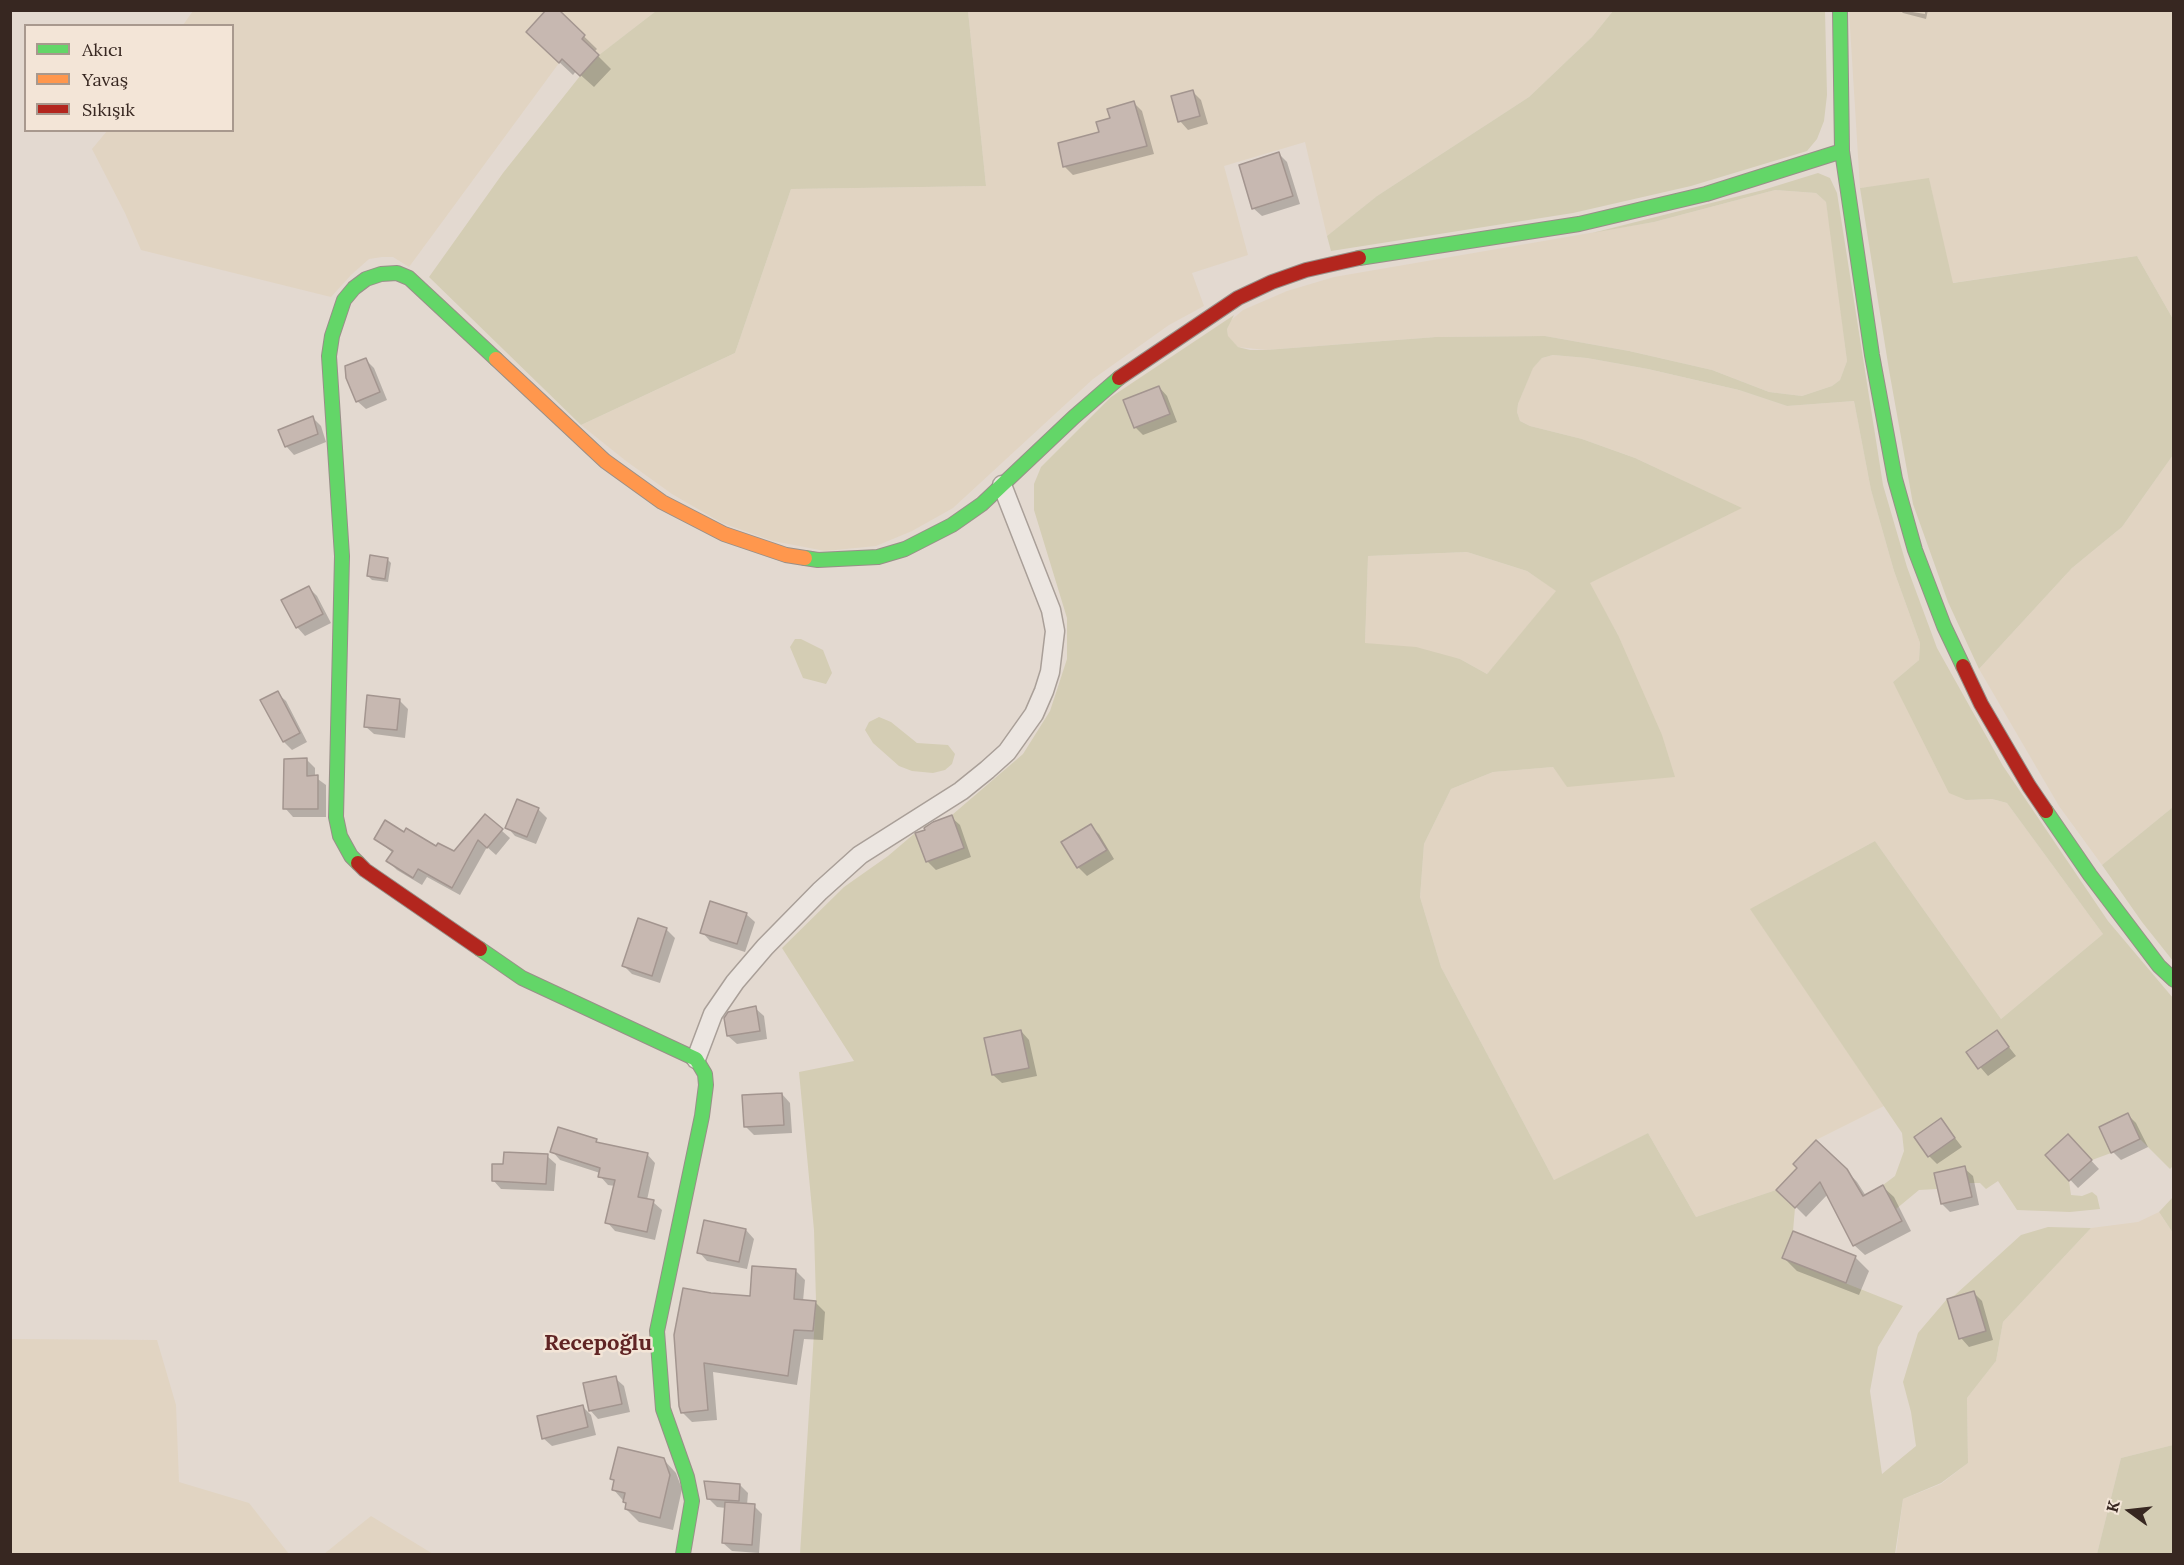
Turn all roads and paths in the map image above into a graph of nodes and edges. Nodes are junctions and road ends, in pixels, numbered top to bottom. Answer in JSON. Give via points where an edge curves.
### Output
{"nodes":[{"id":1,"x":1840,"y":10,"type":"edge"},
{"id":2,"x":1842,"y":151,"type":"junction"},
{"id":3,"x":1002,"y":485,"type":"junction"},
{"id":4,"x":2174,"y":980,"type":"edge"},
{"id":5,"x":696,"y":1059,"type":"junction"},
{"id":6,"x":683,"y":1554,"type":"edge"}],
"edges":[{"from":1,"to":2,"type":"street"},
{"from":2,"to":3,"type":"street","via":[[1706,194],[1579,224],[1346,260],[1272,282],[1238,298],[1125,372]]},
{"from":2,"to":4,"type":"street","via":[[1895,479],[1915,550],[1944,626],[1981,704],[2029,786],[2090,875]]},
{"from":3,"to":5,"type":"street","via":[[1048,600],[1055,631],[1050,672],[1034,714],[1007,752],[987,770],[860,855],[765,947],[713,1014]]},
{"from":3,"to":5,"type":"street","via":[[952,525],[905,549],[852,559],[818,560],[786,555],[724,534],[633,482],[605,461],[409,278],[397,273],[366,279],[344,300],[329,356],[342,555],[336,818],[339,836],[365,870],[522,978]]},
{"from":5,"to":6,"type":"street","via":[[705,1074],[702,1116],[657,1331],[663,1409],[692,1501]]}]}
